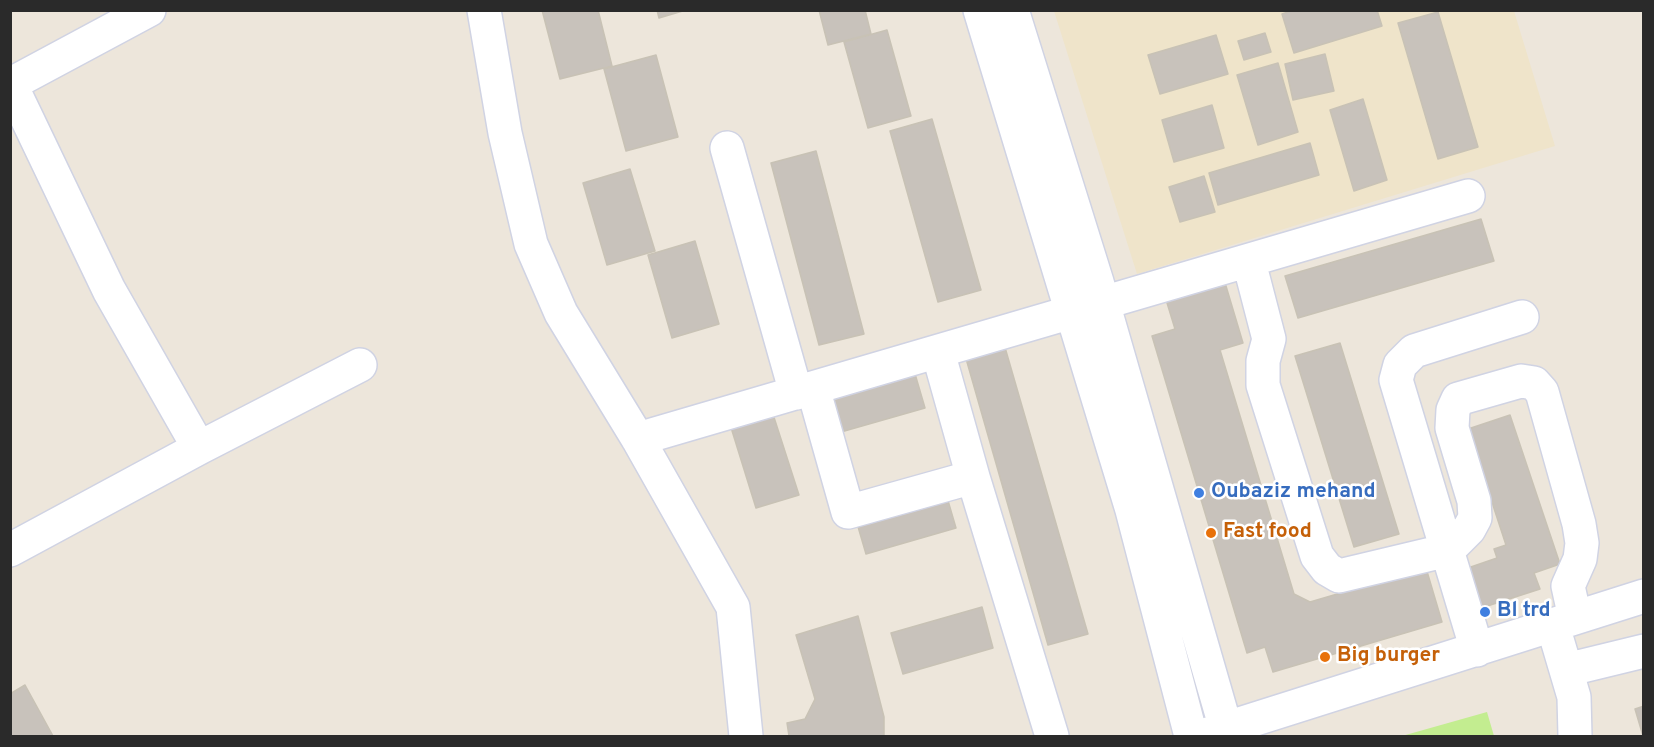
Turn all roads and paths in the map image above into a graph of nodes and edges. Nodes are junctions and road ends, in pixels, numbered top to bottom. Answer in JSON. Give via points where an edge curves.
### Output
{"nodes":[{"id":1,"x":149,"y":10,"type":"edge"},
{"id":2,"x":484,"y":10,"type":"edge"},
{"id":3,"x":980,"y":10,"type":"edge"},
{"id":4,"x":1012,"y":10,"type":"edge"},
{"id":5,"x":11,"y":83,"type":"edge"},
{"id":6,"x":727,"y":148,"type":"dead end"},
{"id":7,"x":1468,"y":196,"type":"dead end"},
{"id":8,"x":1249,"y":261,"type":"junction"},
{"id":9,"x":1104,"y":305,"type":"junction"},
{"id":10,"x":1072,"y":314,"type":"junction"},
{"id":11,"x":1522,"y":317,"type":"dead end"},
{"id":12,"x":939,"y":352,"type":"junction"},
{"id":13,"x":360,"y":365,"type":"dead end"},
{"id":14,"x":804,"y":391,"type":"junction"},
{"id":15,"x":638,"y":439,"type":"junction"},
{"id":16,"x":199,"y":448,"type":"junction"},
{"id":17,"x":973,"y":477,"type":"junction"},
{"id":18,"x":10,"y":550,"type":"edge"},
{"id":19,"x":1448,"y":550,"type":"junction"},
{"id":20,"x":1644,"y":596,"type":"edge"},
{"id":21,"x":1564,"y":622,"type":"junction"},
{"id":22,"x":1477,"y":650,"type":"junction"},
{"id":23,"x":1644,"y":651,"type":"edge"},
{"id":24,"x":1566,"y":670,"type":"junction"},
{"id":25,"x":1217,"y":734,"type":"edge"},
{"id":26,"x":746,"y":736,"type":"edge"},
{"id":27,"x":1052,"y":736,"type":"edge"},
{"id":28,"x":1191,"y":736,"type":"edge"},
{"id":29,"x":1575,"y":736,"type":"edge"}],
"edges":[{"from":1,"to":5,"type":"street"},
{"from":2,"to":15,"type":"street","via":[[505,133],[531,244],[561,313]]},
{"from":3,"to":10,"type":"street"},
{"from":4,"to":9,"type":"street"},
{"from":5,"to":16,"type":"street","via":[[109,290]]},
{"from":6,"to":14,"type":"street"},
{"from":7,"to":8,"type":"street"},
{"from":8,"to":9,"type":"street"},
{"from":8,"to":19,"type":"street","via":[[1269,339],[1263,361],[1263,385],[1317,556],[1339,576]]},
{"from":9,"to":10,"type":"street"},
{"from":9,"to":25,"type":"street"},
{"from":10,"to":12,"type":"street"},
{"from":10,"to":28,"type":"street","via":[[1132,510]]},
{"from":11,"to":19,"type":"street","via":[[1414,351],[1400,365],[1396,380]]},
{"from":12,"to":14,"type":"street"},
{"from":12,"to":17,"type":"street"},
{"from":13,"to":16,"type":"street"},
{"from":14,"to":15,"type":"street"},
{"from":14,"to":17,"type":"street","via":[[848,512]]},
{"from":15,"to":26,"type":"street","via":[[733,607]]},
{"from":16,"to":18,"type":"street"},
{"from":17,"to":27,"type":"street"},
{"from":19,"to":21,"type":"street","via":[[1469,530],[1475,518],[1474,501],[1452,429],[1458,399],[1521,381],[1534,383],[1542,392],[1580,524],[1580,559],[1568,586]]},
{"from":19,"to":22,"type":"street"},
{"from":20,"to":21,"type":"street"},
{"from":21,"to":22,"type":"street"},
{"from":21,"to":24,"type":"street"},
{"from":22,"to":25,"type":"street"},
{"from":23,"to":24,"type":"street"},
{"from":24,"to":29,"type":"street","via":[[1574,697]]}]}
